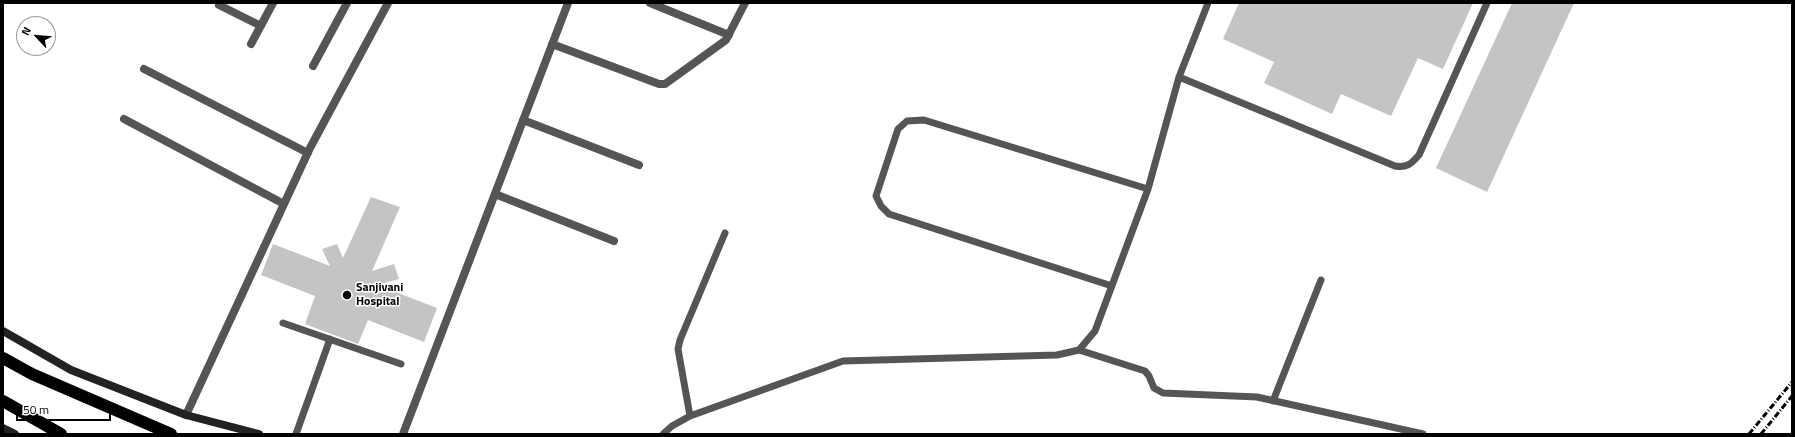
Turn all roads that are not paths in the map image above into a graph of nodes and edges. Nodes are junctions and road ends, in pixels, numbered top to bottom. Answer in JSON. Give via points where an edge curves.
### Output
{"nodes":[{"id":1,"x":273,"y":3,"type":"edge"},
{"id":2,"x":347,"y":3,"type":"edge"},
{"id":3,"x":388,"y":3,"type":"edge"},
{"id":4,"x":568,"y":3,"type":"edge"},
{"id":5,"x":650,"y":3,"type":"edge"},
{"id":6,"x":745,"y":3,"type":"edge"},
{"id":7,"x":1208,"y":3,"type":"edge"},
{"id":8,"x":1487,"y":3,"type":"edge"},
{"id":9,"x":219,"y":5,"type":"dead end"},
{"id":10,"x":261,"y":26,"type":"junction"},
{"id":11,"x":729,"y":35,"type":"junction"},
{"id":12,"x":251,"y":44,"type":"dead end"},
{"id":13,"x":552,"y":44,"type":"junction"},
{"id":14,"x":313,"y":66,"type":"dead end"},
{"id":15,"x":144,"y":69,"type":"dead end"},
{"id":16,"x":1179,"y":76,"type":"junction"},
{"id":17,"x":124,"y":120,"type":"dead end"},
{"id":18,"x":523,"y":120,"type":"junction"},
{"id":19,"x":308,"y":153,"type":"junction"},
{"id":20,"x":639,"y":165,"type":"dead end"},
{"id":21,"x":1148,"y":189,"type":"junction"},
{"id":22,"x":495,"y":194,"type":"junction"},
{"id":23,"x":284,"y":204,"type":"junction"},
{"id":24,"x":725,"y":233,"type":"dead end"},
{"id":25,"x":614,"y":241,"type":"dead end"},
{"id":26,"x":1321,"y":280,"type":"dead end"},
{"id":27,"x":1112,"y":286,"type":"junction"},
{"id":28,"x":283,"y":322,"type":"dead end"},
{"id":29,"x":3,"y":332,"type":"edge"},
{"id":30,"x":330,"y":339,"type":"junction"},
{"id":31,"x":1079,"y":350,"type":"junction"},
{"id":32,"x":3,"y":358,"type":"edge"},
{"id":33,"x":401,"y":364,"type":"dead end"},
{"id":34,"x":3,"y":401,"type":"edge"},
{"id":35,"x":1273,"y":401,"type":"junction"},
{"id":36,"x":186,"y":414,"type":"junction"},
{"id":37,"x":690,"y":416,"type":"junction"},
{"id":38,"x":3,"y":428,"type":"edge"},
{"id":39,"x":15,"y":434,"type":"edge"},
{"id":40,"x":61,"y":434,"type":"edge"},
{"id":41,"x":171,"y":434,"type":"edge"},
{"id":42,"x":259,"y":434,"type":"edge"},
{"id":43,"x":296,"y":434,"type":"edge"},
{"id":44,"x":403,"y":434,"type":"edge"},
{"id":45,"x":663,"y":434,"type":"edge"},
{"id":46,"x":1423,"y":434,"type":"edge"}],
"edges":[{"from":1,"to":10,"type":"street"},
{"from":2,"to":14,"type":"street"},
{"from":3,"to":19,"type":"street"},
{"from":4,"to":13,"type":"street"},
{"from":5,"to":11,"type":"street"},
{"from":6,"to":11,"type":"street"},
{"from":7,"to":16,"type":"lane"},
{"from":8,"to":16,"type":"lane","via":[[1419,155],[1404,167],[1395,166]]},
{"from":9,"to":10,"type":"street"},
{"from":10,"to":12,"type":"street"},
{"from":11,"to":13,"type":"street","via":[[726,40],[665,84],[659,84]]},
{"from":13,"to":18,"type":"street"},
{"from":15,"to":19,"type":"street"},
{"from":16,"to":21,"type":"lane"},
{"from":17,"to":23,"type":"street"},
{"from":18,"to":20,"type":"street"},
{"from":18,"to":22,"type":"street"},
{"from":19,"to":23,"type":"street"},
{"from":21,"to":27,"type":"lane"},
{"from":21,"to":27,"type":"lane","via":[[924,120],[907,121],[898,129],[876,196],[889,214]]},
{"from":22,"to":25,"type":"street"},
{"from":22,"to":44,"type":"street"},
{"from":23,"to":36,"type":"street"},
{"from":24,"to":37,"type":"lane","via":[[678,349]]},
{"from":26,"to":35,"type":"lane"},
{"from":27,"to":31,"type":"lane","via":[[1095,331]]},
{"from":28,"to":30,"type":"lane"},
{"from":29,"to":36,"type":"street","via":[[71,370]]},
{"from":30,"to":33,"type":"lane"},
{"from":30,"to":43,"type":"lane"},
{"from":31,"to":35,"type":"lane","via":[[1145,372],[1154,388],[1163,392],[1252,397]]},
{"from":31,"to":37,"type":"lane","via":[[1057,355],[843,361]]},
{"from":32,"to":41,"type":"highway","via":[[32,374]]},
{"from":34,"to":40,"type":"highway"},
{"from":35,"to":46,"type":"lane"},
{"from":36,"to":42,"type":"street"},
{"from":37,"to":45,"type":"lane"},
{"from":38,"to":39,"type":"street"}]}
